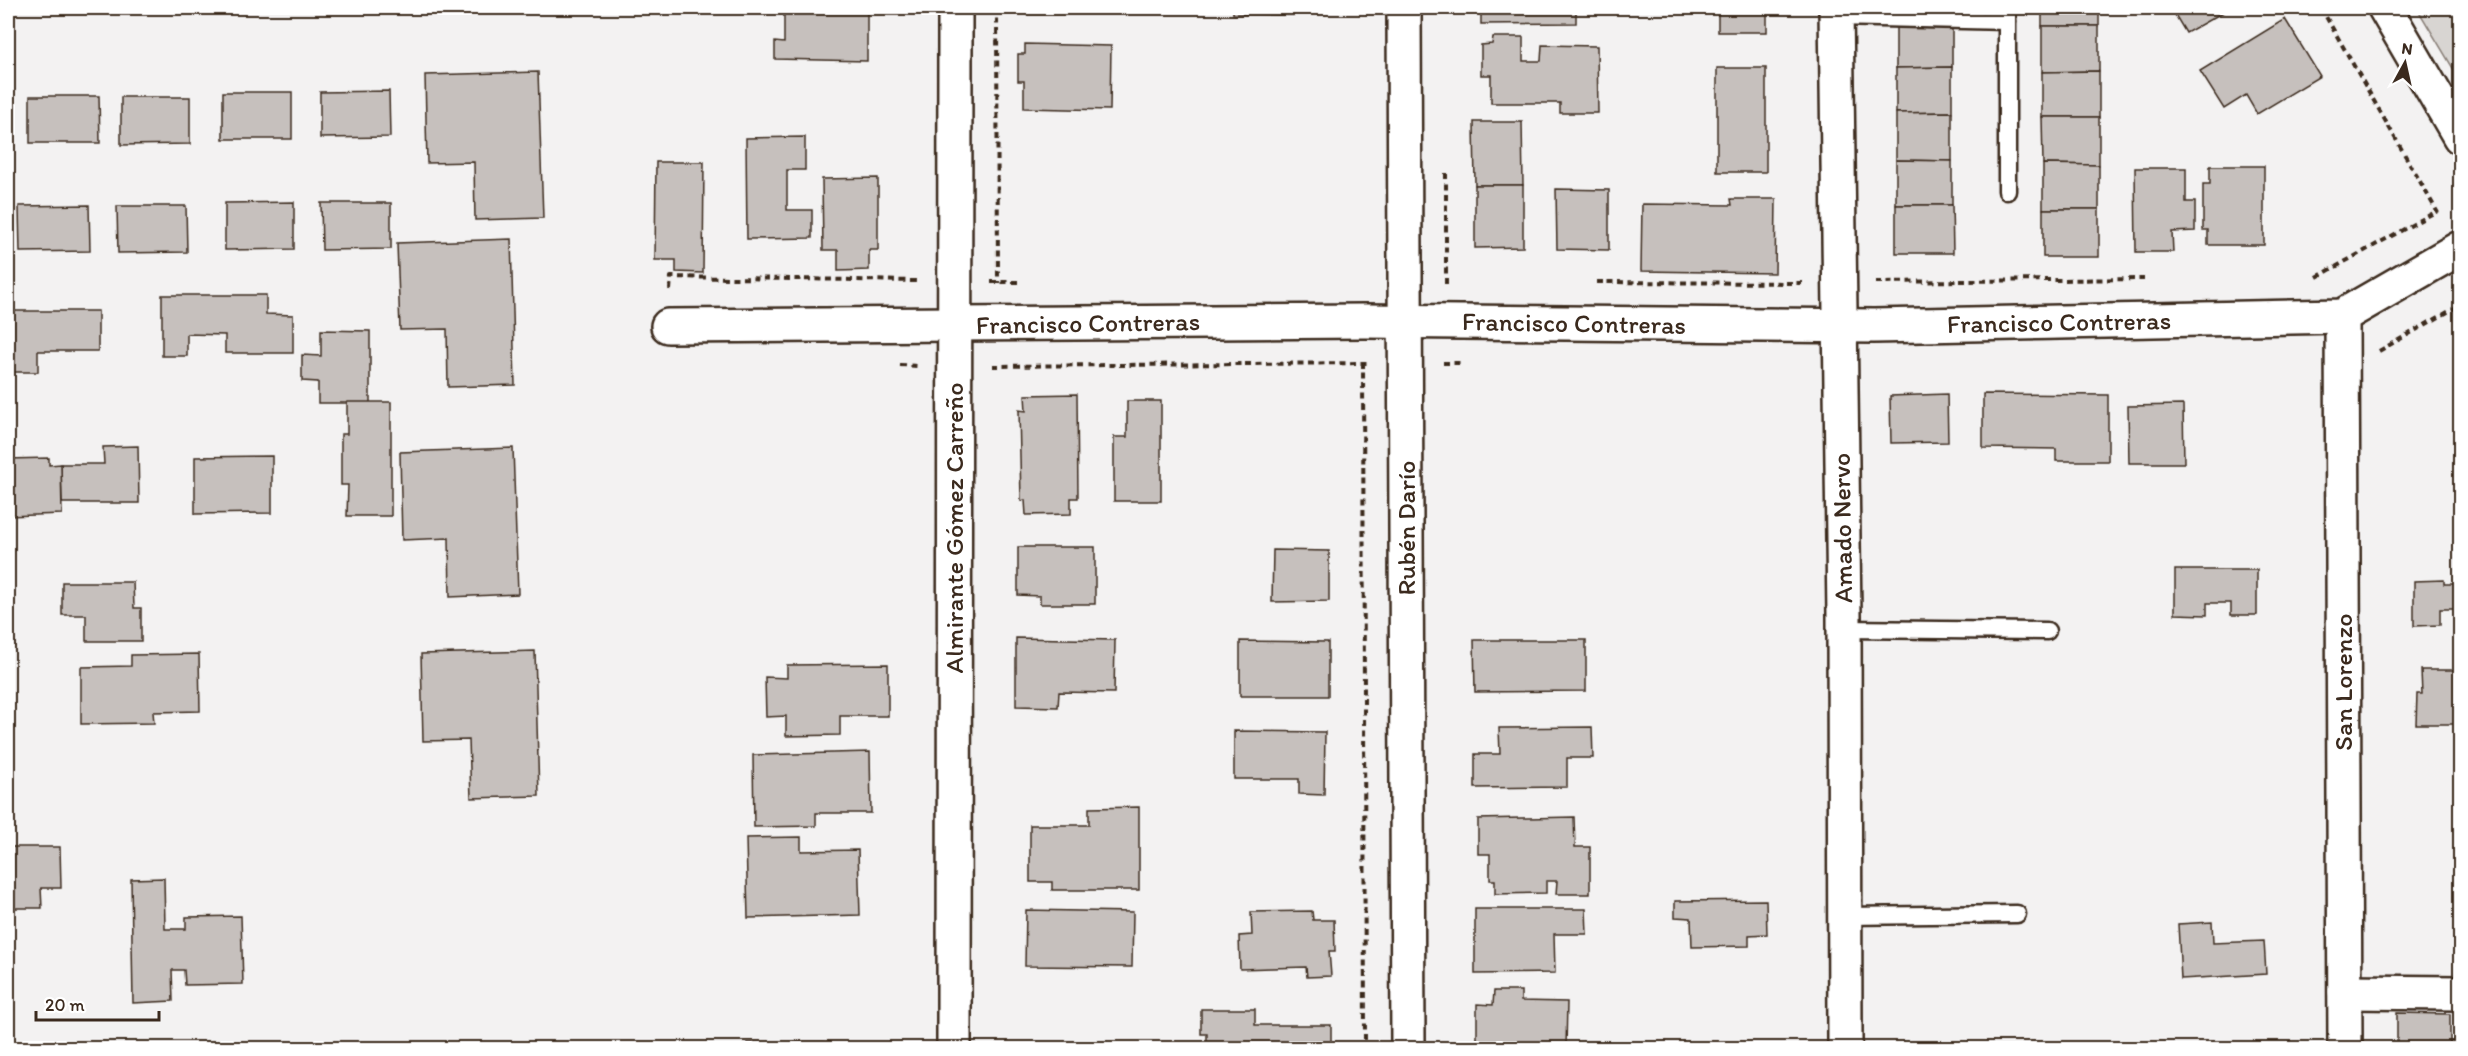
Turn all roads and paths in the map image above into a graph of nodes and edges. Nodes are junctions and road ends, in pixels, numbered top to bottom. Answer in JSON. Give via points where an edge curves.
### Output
{"nodes":[{"id":1,"x":955,"y":8,"type":"edge"},
{"id":2,"x":997,"y":8,"type":"edge"},
{"id":3,"x":1404,"y":8,"type":"edge"},
{"id":4,"x":2321,"y":8,"type":"edge"},
{"id":5,"x":2385,"y":8,"type":"edge"},
{"id":6,"x":1836,"y":12,"type":"edge"},
{"id":7,"x":2007,"y":14,"type":"edge"},
{"id":8,"x":2460,"y":138,"type":"edge"},
{"id":9,"x":2007,"y":191,"type":"dead end"},
{"id":10,"x":2460,"y":248,"type":"edge"},
{"id":11,"x":2306,"y":277,"type":"dead end"},
{"id":12,"x":2150,"y":279,"type":"dead end"},
{"id":13,"x":954,"y":280,"type":"junction"},
{"id":14,"x":998,"y":282,"type":"junction"},
{"id":15,"x":1034,"y":282,"type":"dead end"},
{"id":16,"x":1585,"y":282,"type":"dead end"},
{"id":17,"x":1458,"y":283,"type":"dead end"},
{"id":18,"x":1838,"y":283,"type":"junction"},
{"id":19,"x":1405,"y":284,"type":"junction"},
{"id":20,"x":2342,"y":316,"type":"junction"},
{"id":21,"x":1365,"y":321,"type":"junction"},
{"id":22,"x":1405,"y":321,"type":"junction"},
{"id":23,"x":954,"y":324,"type":"junction"},
{"id":24,"x":998,"y":324,"type":"junction"},
{"id":25,"x":668,"y":326,"type":"joint"},
{"id":26,"x":1839,"y":326,"type":"junction"},
{"id":27,"x":1844,"y":629,"type":"junction"},
{"id":28,"x":2047,"y":631,"type":"dead end"},
{"id":29,"x":2017,"y":914,"type":"dead end"},
{"id":30,"x":1844,"y":916,"type":"junction"},
{"id":31,"x":2345,"y":992,"type":"junction"},
{"id":32,"x":2460,"y":993,"type":"edge"},
{"id":33,"x":954,"y":1048,"type":"edge"},
{"id":34,"x":1365,"y":1048,"type":"edge"},
{"id":35,"x":1408,"y":1048,"type":"edge"},
{"id":36,"x":1845,"y":1048,"type":"edge"},
{"id":37,"x":2344,"y":1048,"type":"edge"}],
"edges":[{"from":1,"to":13,"type":"street","name":"Almirante Gómez Carreño"},
{"from":2,"to":14,"type":"path"},
{"from":3,"to":19,"type":"street","name":"Rubén Darío"},
{"from":4,"to":11,"type":"path","via":[[2437,211],[2318,277]]},
{"from":5,"to":8,"type":"street"},
{"from":6,"to":7,"type":"lane"},
{"from":6,"to":18,"type":"street","name":"Amado Nervo"},
{"from":7,"to":9,"type":"lane"},
{"from":10,"to":20,"type":"street","name":"Francisco Contreras"},
{"from":12,"to":18,"type":"path"},
{"from":13,"to":14,"type":"path"},
{"from":13,"to":23,"type":"street","name":"Almirante Gómez Carreño"},
{"from":13,"to":25,"type":"path","via":[[671,277]]},
{"from":14,"to":15,"type":"path"},
{"from":14,"to":24,"type":"path"},
{"from":16,"to":18,"type":"path"},
{"from":17,"to":19,"type":"path"},
{"from":18,"to":26,"type":"street","name":"Amado Nervo"},
{"from":19,"to":22,"type":"street","name":"Rubén Darío"},
{"from":20,"to":26,"type":"street","name":"Francisco Contreras"},
{"from":20,"to":31,"type":"street","name":"San Lorenzo"},
{"from":21,"to":22,"type":"street","name":"Francisco Contreras"},
{"from":21,"to":24,"type":"street","name":"Francisco Contreras"},
{"from":21,"to":34,"type":"path"},
{"from":22,"to":26,"type":"street","name":"Francisco Contreras"},
{"from":22,"to":35,"type":"street","name":"Rubén Darío"},
{"from":23,"to":24,"type":"street","name":"Francisco Contreras"},
{"from":23,"to":25,"type":"street","name":"Francisco Contreras"},
{"from":23,"to":33,"type":"street","name":"Almirante Gómez Carreño"},
{"from":26,"to":27,"type":"street","name":"Amado Nervo"},
{"from":27,"to":28,"type":"lane"},
{"from":27,"to":30,"type":"street","name":"Amado Nervo"},
{"from":29,"to":30,"type":"lane"},
{"from":30,"to":36,"type":"street","name":"Amado Nervo"},
{"from":31,"to":32,"type":"street"},
{"from":31,"to":37,"type":"street","name":"San Lorenzo"}]}
